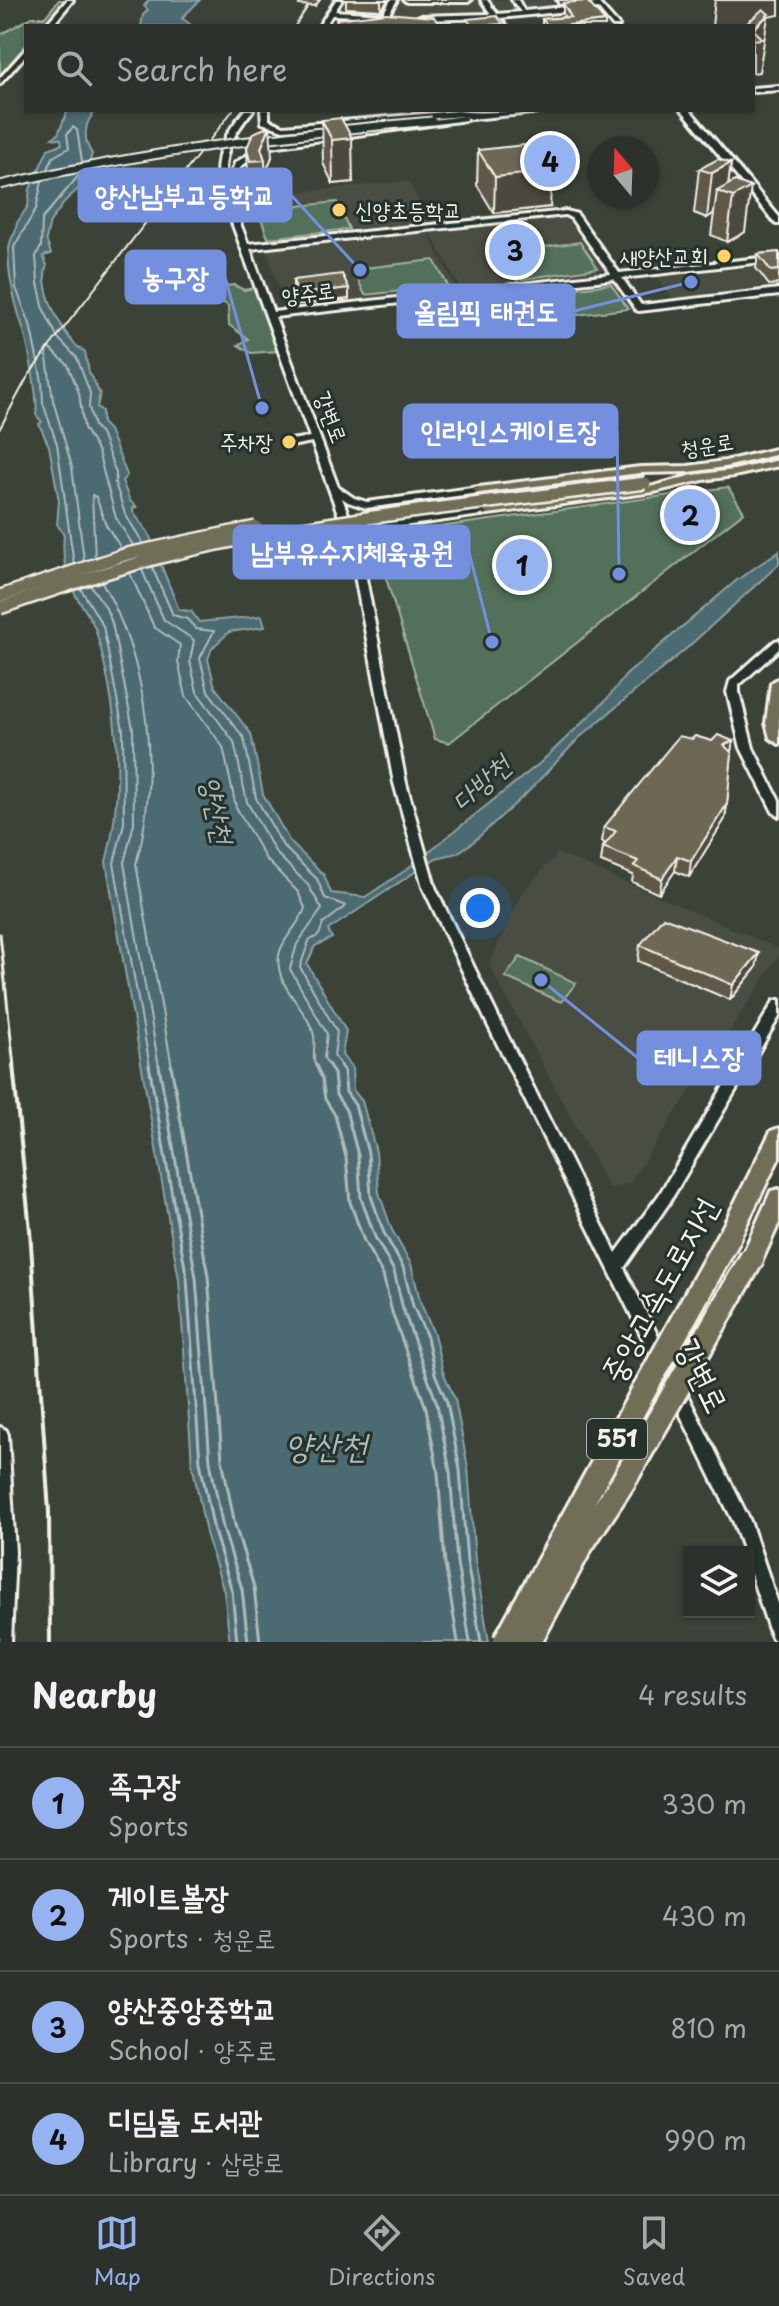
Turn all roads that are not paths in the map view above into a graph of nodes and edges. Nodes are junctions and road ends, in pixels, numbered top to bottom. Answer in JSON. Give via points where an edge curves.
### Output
{"nodes":[{"id":1,"x":70,"y":0,"type":"edge"},
{"id":2,"x":339,"y":0,"type":"edge"},
{"id":3,"x":394,"y":0,"type":"edge"},
{"id":4,"x":407,"y":0,"type":"edge"},
{"id":5,"x":468,"y":0,"type":"edge"},
{"id":6,"x":484,"y":0,"type":"edge"},
{"id":7,"x":515,"y":0,"type":"edge"},
{"id":8,"x":545,"y":0,"type":"edge"},
{"id":9,"x":597,"y":3,"type":"edge"},
{"id":10,"x":553,"y":11,"type":"junction"},
{"id":11,"x":332,"y":13,"type":"junction"},
{"id":12,"x":385,"y":16,"type":"junction"},
{"id":13,"x":496,"y":16,"type":"junction"},
{"id":14,"x":399,"y":17,"type":"edge"},
{"id":15,"x":413,"y":18,"type":"edge"},
{"id":16,"x":447,"y":18,"type":"junction"},
{"id":17,"x":559,"y":18,"type":"edge"},
{"id":18,"x":50,"y":24,"type":"edge"},
{"id":19,"x":324,"y":24,"type":"edge"},
{"id":20,"x":451,"y":24,"type":"edge"},
{"id":21,"x":502,"y":24,"type":"edge"},
{"id":22,"x":533,"y":24,"type":"edge"},
{"id":23,"x":614,"y":24,"type":"edge"},
{"id":24,"x":24,"y":53,"type":"edge"},
{"id":25,"x":0,"y":82,"type":"edge"},
{"id":26,"x":779,"y":88,"type":"edge"},
{"id":27,"x":755,"y":90,"type":"edge"},
{"id":28,"x":247,"y":112,"type":"edge"},
{"id":29,"x":265,"y":112,"type":"edge"},
{"id":30,"x":340,"y":112,"type":"edge"},
{"id":31,"x":509,"y":112,"type":"edge"},
{"id":32,"x":688,"y":112,"type":"edge"},
{"id":33,"x":403,"y":114,"type":"edge"},
{"id":34,"x":480,"y":116,"type":"junction"},
{"id":35,"x":463,"y":118,"type":"junction"},
{"id":36,"x":346,"y":124,"type":"junction"},
{"id":37,"x":0,"y":185,"type":"edge"},
{"id":38,"x":227,"y":196,"type":"junction"},
{"id":39,"x":779,"y":222,"type":"edge"},
{"id":40,"x":246,"y":247,"type":"junction"},
{"id":41,"x":779,"y":258,"type":"edge"},
{"id":42,"x":617,"y":275,"type":"junction"},
{"id":43,"x":779,"y":292,"type":"edge"},
{"id":44,"x":270,"y":315,"type":"junction"},
{"id":45,"x":316,"y":439,"type":"junction"},
{"id":46,"x":291,"y":442,"type":"dead end"},
{"id":47,"x":779,"y":451,"type":"edge"},
{"id":48,"x":779,"y":463,"type":"edge"},
{"id":49,"x":689,"y":469,"type":"junction"},
{"id":50,"x":702,"y":477,"type":"junction"},
{"id":51,"x":643,"y":479,"type":"junction"},
{"id":52,"x":335,"y":488,"type":"junction"},
{"id":53,"x":479,"y":490,"type":"joint"},
{"id":54,"x":488,"y":511,"type":"joint"},
{"id":55,"x":356,"y":552,"type":"junction"},
{"id":56,"x":0,"y":596,"type":"edge"},
{"id":57,"x":0,"y":608,"type":"edge"},
{"id":58,"x":779,"y":643,"type":"edge"},
{"id":59,"x":779,"y":683,"type":"edge"},
{"id":60,"x":779,"y":738,"type":"edge"},
{"id":61,"x":779,"y":812,"type":"edge"},
{"id":62,"x":779,"y":1005,"type":"edge"},
{"id":63,"x":779,"y":1137,"type":"edge"},
{"id":64,"x":779,"y":1198,"type":"edge"},
{"id":65,"x":779,"y":1216,"type":"edge"},
{"id":66,"x":756,"y":1251,"type":"junction"},
{"id":67,"x":616,"y":1266,"type":"junction"},
{"id":68,"x":0,"y":1435,"type":"edge"},
{"id":69,"x":779,"y":1633,"type":"edge"},
{"id":70,"x":2,"y":1642,"type":"edge"},
{"id":71,"x":505,"y":1642,"type":"edge"},
{"id":72,"x":529,"y":1642,"type":"edge"}],
"edges":[{"from":1,"to":18,"type":"street"},
{"from":2,"to":11,"type":"street"},
{"from":3,"to":12,"type":"street"},
{"from":4,"to":5,"type":"street"},
{"from":6,"to":13,"type":"street"},
{"from":7,"to":22,"type":"street"},
{"from":8,"to":10,"type":"street"},
{"from":9,"to":10,"type":"street"},
{"from":9,"to":23,"type":"street"},
{"from":10,"to":13,"type":"street"},
{"from":10,"to":17,"type":"street"},
{"from":11,"to":12,"type":"street"},
{"from":11,"to":19,"type":"street"},
{"from":12,"to":14,"type":"street"},
{"from":13,"to":16,"type":"street"},
{"from":13,"to":21,"type":"street"},
{"from":15,"to":16,"type":"street"},
{"from":16,"to":20,"type":"street"},
{"from":24,"to":25,"type":"street"},
{"from":26,"to":27,"type":"street"},
{"from":28,"to":38,"type":"street","name":"강변로","via":[[220,159]]},
{"from":29,"to":36,"type":"street","via":[[265,121],[283,128]]},
{"from":30,"to":36,"type":"street"},
{"from":31,"to":34,"type":"street"},
{"from":32,"to":39,"type":"street"},
{"from":33,"to":34,"type":"street"},
{"from":33,"to":36,"type":"street"},
{"from":34,"to":35,"type":"street"},
{"from":35,"to":37,"type":"street","bridge":true,"via":[[166,149]]},
{"from":35,"to":38,"type":"street","via":[[269,145],[238,165]]},
{"from":38,"to":40,"type":"street","name":"강변로"},
{"from":40,"to":42,"type":"street","via":[[566,213],[574,216]]},
{"from":40,"to":44,"type":"street","name":"강변로"},
{"from":41,"to":42,"type":"street","name":"양주로"},
{"from":42,"to":43,"type":"street","via":[[639,308]]},
{"from":42,"to":44,"type":"street","name":"양주로"},
{"from":44,"to":45,"type":"street","name":"강변로"},
{"from":45,"to":46,"type":"street"},
{"from":45,"to":52,"type":"street","name":"강변로"},
{"from":47,"to":49,"type":"main road","name":"청운로"},
{"from":48,"to":50,"type":"main road","name":"청운로"},
{"from":49,"to":51,"type":"main road","name":"청운로"},
{"from":49,"to":53,"type":"main road"},
{"from":50,"to":51,"type":"main road","name":"청운로"},
{"from":50,"to":54,"type":"main road","via":[[654,489]]},
{"from":51,"to":56,"type":"main road","bridge":true,"via":[[236,530],[127,554]]},
{"from":51,"to":57,"type":"main road","bridge":true,"via":[[242,539],[135,563]]},
{"from":52,"to":53,"type":"street","via":[[366,505]]},
{"from":52,"to":55,"type":"street","name":"강변로"},
{"from":54,"to":55,"type":"street","via":[[386,525],[365,536]]},
{"from":55,"to":67,"type":"street","name":"강변로","via":[[410,826],[429,887]]},
{"from":58,"to":61,"type":"street","via":[[734,684],[733,692],[747,748]]},
{"from":59,"to":60,"type":"highway"},
{"from":62,"to":67,"type":"street","via":[[664,1199]]},
{"from":63,"to":71,"type":"highway","name":"중앙고속도로지선","number":"551","bridge":true},
{"from":64,"to":66,"type":"highway","number":"551"},
{"from":65,"to":66,"type":"highway"},
{"from":66,"to":72,"type":"highway","number":"551","bridge":true},
{"from":67,"to":69,"type":"street","name":"강변로","via":[[742,1521]]},
{"from":68,"to":70,"type":"street","via":[[7,1552]]}]}
